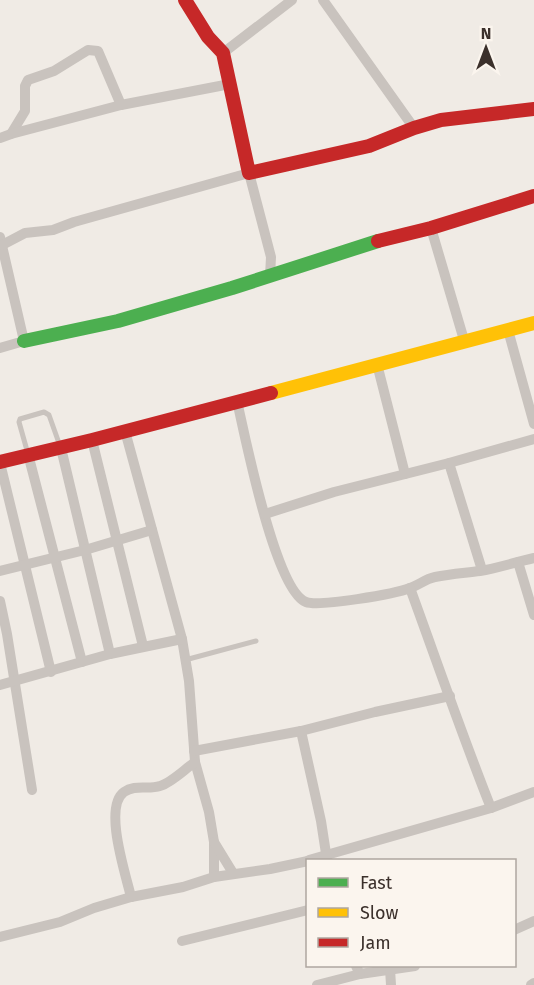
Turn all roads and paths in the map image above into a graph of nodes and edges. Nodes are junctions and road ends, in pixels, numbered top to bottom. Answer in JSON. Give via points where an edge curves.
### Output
{"nodes":[{"id":1,"x":185,"y":0,"type":"edge"},
{"id":2,"x":291,"y":0,"type":"edge"},
{"id":3,"x":323,"y":0,"type":"edge"},
{"id":4,"x":223,"y":54,"type":"junction"},
{"id":5,"x":230,"y":84,"type":"junction"},
{"id":6,"x":121,"y":105,"type":"junction"},
{"id":7,"x":534,"y":109,"type":"edge"},
{"id":8,"x":414,"y":128,"type":"junction"},
{"id":9,"x":5,"y":136,"type":"edge"},
{"id":10,"x":249,"y":173,"type":"junction"},
{"id":11,"x":534,"y":196,"type":"edge"},
{"id":12,"x":431,"y":228,"type":"junction"},
{"id":13,"x":1,"y":241,"type":"edge"},
{"id":14,"x":271,"y":257,"type":"junction"},
{"id":15,"x":286,"y":270,"type":"junction"},
{"id":16,"x":270,"y":276,"type":"junction"},
{"id":17,"x":534,"y":323,"type":"edge"},
{"id":18,"x":508,"y":330,"type":"junction"},
{"id":19,"x":464,"y":340,"type":"junction"},
{"id":20,"x":24,"y":341,"type":"junction"},
{"id":21,"x":0,"y":348,"type":"edge"},
{"id":22,"x":377,"y":364,"type":"junction"},
{"id":23,"x":237,"y":401,"type":"junction"},
{"id":24,"x":534,"y":423,"type":"edge"},
{"id":25,"x":125,"y":431,"type":"junction"},
{"id":26,"x":534,"y":439,"type":"edge"},
{"id":27,"x":92,"y":440,"type":"junction"},
{"id":28,"x":61,"y":448,"type":"junction"},
{"id":29,"x":28,"y":454,"type":"junction"},
{"id":30,"x":0,"y":462,"type":"edge"},
{"id":31,"x":449,"y":463,"type":"junction"},
{"id":32,"x":405,"y":474,"type":"junction"},
{"id":33,"x":265,"y":513,"type":"junction"},
{"id":34,"x":152,"y":530,"type":"junction"},
{"id":35,"x":116,"y":541,"type":"junction"},
{"id":36,"x":85,"y":550,"type":"junction"},
{"id":37,"x":54,"y":558,"type":"junction"},
{"id":38,"x":534,"y":558,"type":"edge"},
{"id":39,"x":518,"y":562,"type":"junction"},
{"id":40,"x":24,"y":565,"type":"junction"},
{"id":41,"x":482,"y":570,"type":"junction"},
{"id":42,"x":0,"y":571,"type":"edge"},
{"id":43,"x":410,"y":588,"type":"junction"},
{"id":44,"x":0,"y":601,"type":"edge"},
{"id":45,"x":534,"y":615,"type":"edge"},
{"id":46,"x":182,"y":639,"type":"junction"},
{"id":47,"x":256,"y":641,"type":"dead end"},
{"id":48,"x":143,"y":646,"type":"junction"},
{"id":49,"x":110,"y":654,"type":"junction"},
{"id":50,"x":185,"y":660,"type":"junction"},
{"id":51,"x":82,"y":662,"type":"junction"},
{"id":52,"x":51,"y":672,"type":"junction"},
{"id":53,"x":15,"y":681,"type":"junction"},
{"id":54,"x":0,"y":685,"type":"edge"},
{"id":55,"x":450,"y":696,"type":"junction"},
{"id":56,"x":301,"y":731,"type":"junction"},
{"id":57,"x":194,"y":757,"type":"junction"},
{"id":58,"x":32,"y":790,"type":"dead end"},
{"id":59,"x":534,"y":792,"type":"edge"},
{"id":60,"x":491,"y":808,"type":"junction"},
{"id":61,"x":214,"y":842,"type":"junction"},
{"id":62,"x":327,"y":859,"type":"edge"},
{"id":63,"x":306,"y":861,"type":"edge"},
{"id":64,"x":233,"y":873,"type":"junction"},
{"id":65,"x":214,"y":877,"type":"junction"},
{"id":66,"x":131,"y":897,"type":"junction"},
{"id":67,"x":306,"y":910,"type":"edge"},
{"id":68,"x":532,"y":925,"type":"edge"},
{"id":69,"x":516,"y":929,"type":"edge"},
{"id":70,"x":0,"y":937,"type":"edge"},
{"id":71,"x":182,"y":941,"type":"dead end"},
{"id":72,"x":407,"y":967,"type":"edge"},
{"id":73,"x":390,"y":969,"type":"junction"},
{"id":74,"x":358,"y":970,"type":"edge"},
{"id":75,"x":317,"y":985,"type":"edge"},
{"id":76,"x":391,"y":985,"type":"edge"}],
"edges":[{"from":1,"to":4,"type":"street"},
{"from":2,"to":4,"type":"street"},
{"from":3,"to":8,"type":"street"},
{"from":4,"to":5,"type":"street"},
{"from":5,"to":6,"type":"street"},
{"from":5,"to":10,"type":"street"},
{"from":6,"to":9,"type":"street"},
{"from":6,"to":9,"type":"street","via":[[99,51],[88,50],[54,71],[28,80],[25,111]]},
{"from":7,"to":8,"type":"street","via":[[441,120]]},
{"from":8,"to":10,"type":"street","via":[[369,146]]},
{"from":10,"to":13,"type":"street","via":[[53,230]]},
{"from":10,"to":14,"type":"street"},
{"from":11,"to":12,"type":"street"},
{"from":12,"to":15,"type":"street","via":[[384,238]]},
{"from":12,"to":19,"type":"street"},
{"from":13,"to":20,"type":"street"},
{"from":14,"to":15,"type":"street"},
{"from":14,"to":16,"type":"street"},
{"from":15,"to":16,"type":"street"},
{"from":16,"to":20,"type":"street","via":[[118,321]]},
{"from":17,"to":18,"type":"street"},
{"from":18,"to":19,"type":"street"},
{"from":18,"to":24,"type":"street"},
{"from":19,"to":22,"type":"street"},
{"from":20,"to":21,"type":"street"},
{"from":22,"to":23,"type":"street"},
{"from":22,"to":32,"type":"street"},
{"from":23,"to":25,"type":"street"},
{"from":23,"to":33,"type":"street"},
{"from":25,"to":27,"type":"street"},
{"from":25,"to":34,"type":"street"},
{"from":26,"to":31,"type":"street"},
{"from":27,"to":28,"type":"street"},
{"from":27,"to":35,"type":"street"},
{"from":28,"to":29,"type":"street"},
{"from":28,"to":29,"type":"lane","via":[[49,415],[44,412],[20,419]]},
{"from":28,"to":36,"type":"street"},
{"from":29,"to":30,"type":"street"},
{"from":29,"to":37,"type":"street"},
{"from":30,"to":40,"type":"street"},
{"from":31,"to":32,"type":"street"},
{"from":31,"to":41,"type":"street"},
{"from":32,"to":33,"type":"street"},
{"from":33,"to":43,"type":"street","via":[[282,570],[293,592],[305,602],[363,598]]},
{"from":34,"to":35,"type":"street"},
{"from":34,"to":46,"type":"street"},
{"from":35,"to":36,"type":"street"},
{"from":35,"to":48,"type":"street"},
{"from":36,"to":37,"type":"street"},
{"from":36,"to":49,"type":"street"},
{"from":37,"to":40,"type":"street"},
{"from":37,"to":51,"type":"street"},
{"from":38,"to":39,"type":"street"},
{"from":39,"to":41,"type":"street"},
{"from":39,"to":45,"type":"street"},
{"from":40,"to":42,"type":"street"},
{"from":40,"to":52,"type":"street"},
{"from":41,"to":43,"type":"street","via":[[433,577]]},
{"from":43,"to":55,"type":"street"},
{"from":44,"to":53,"type":"street"},
{"from":46,"to":48,"type":"street"},
{"from":46,"to":50,"type":"street"},
{"from":47,"to":50,"type":"lane"},
{"from":48,"to":49,"type":"street"},
{"from":49,"to":51,"type":"street"},
{"from":50,"to":57,"type":"street"},
{"from":51,"to":52,"type":"street"},
{"from":52,"to":53,"type":"street"},
{"from":53,"to":54,"type":"street"},
{"from":53,"to":58,"type":"street"},
{"from":55,"to":56,"type":"street"},
{"from":55,"to":60,"type":"street"},
{"from":56,"to":57,"type":"street"},
{"from":56,"to":62,"type":"street"},
{"from":57,"to":61,"type":"street"},
{"from":57,"to":66,"type":"street","via":[[164,785],[132,789],[117,801],[115,822]]},
{"from":59,"to":60,"type":"street"},
{"from":60,"to":62,"type":"street"},
{"from":61,"to":64,"type":"street"},
{"from":61,"to":65,"type":"street"},
{"from":63,"to":64,"type":"street"},
{"from":64,"to":65,"type":"street"},
{"from":65,"to":66,"type":"street"},
{"from":66,"to":70,"type":"street","via":[[60,922]]},
{"from":67,"to":71,"type":"street"},
{"from":68,"to":69,"type":"street"},
{"from":72,"to":73,"type":"street"},
{"from":73,"to":74,"type":"street"},
{"from":73,"to":76,"type":"street"},
{"from":74,"to":75,"type":"street"}]}
